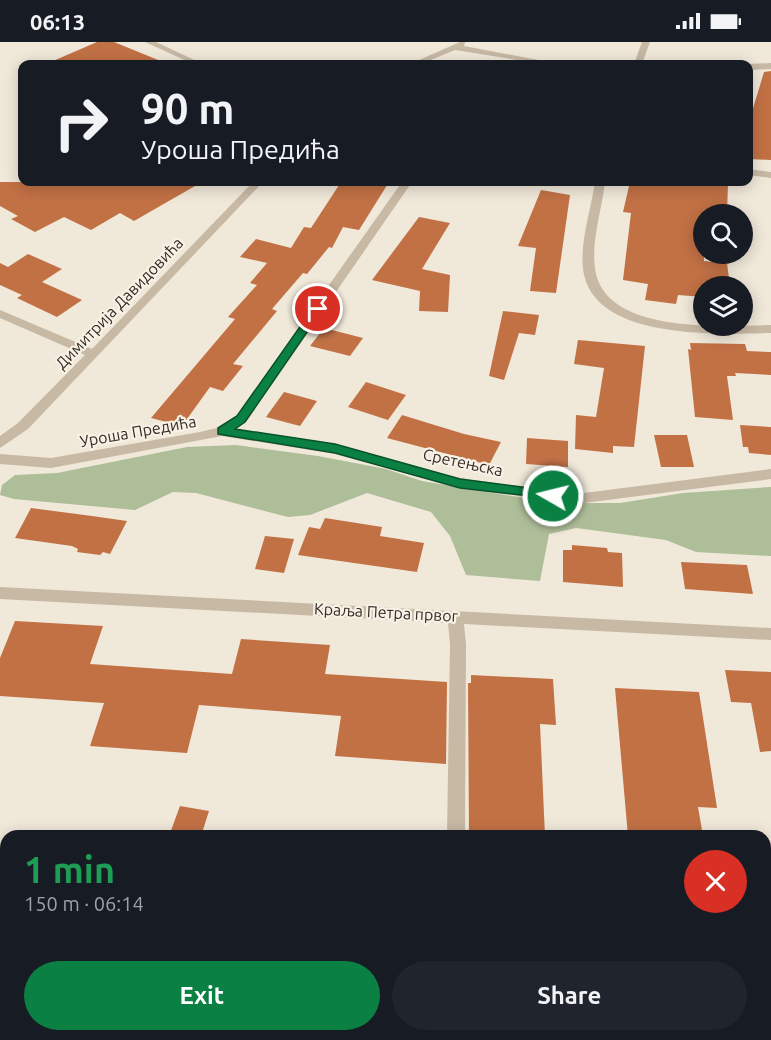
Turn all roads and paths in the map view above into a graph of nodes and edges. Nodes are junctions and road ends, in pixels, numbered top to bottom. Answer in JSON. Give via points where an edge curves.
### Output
{"nodes":[{"id":1,"x":149,"y":42,"type":"edge"},
{"id":2,"x":467,"y":42,"type":"edge"},
{"id":3,"x":646,"y":42,"type":"edge"},
{"id":4,"x":454,"y":47,"type":"junction"},
{"id":5,"x":190,"y":60,"type":"edge"},
{"id":6,"x":423,"y":60,"type":"edge"},
{"id":7,"x":532,"y":60,"type":"edge"},
{"id":8,"x":639,"y":60,"type":"edge"},
{"id":9,"x":771,"y":66,"type":"edge"},
{"id":10,"x":753,"y":67,"type":"edge"},
{"id":11,"x":753,"y":173,"type":"edge"},
{"id":12,"x":771,"y":175,"type":"edge"},
{"id":13,"x":254,"y":186,"type":"edge"},
{"id":14,"x":404,"y":186,"type":"edge"},
{"id":15,"x":599,"y":186,"type":"edge"},
{"id":16,"x":0,"y":314,"type":"edge"},
{"id":17,"x":771,"y":329,"type":"edge"},
{"id":18,"x":93,"y":354,"type":"junction"},
{"id":19,"x":222,"y":431,"type":"junction"},
{"id":20,"x":0,"y":443,"type":"edge"},
{"id":21,"x":0,"y":459,"type":"edge"},
{"id":22,"x":771,"y":474,"type":"edge"},
{"id":23,"x":0,"y":593,"type":"edge"},
{"id":24,"x":456,"y":616,"type":"junction"},
{"id":25,"x":771,"y":634,"type":"edge"},
{"id":26,"x":456,"y":830,"type":"edge"}],
"edges":[{"from":1,"to":5,"type":"street"},
{"from":2,"to":4,"type":"street"},
{"from":3,"to":8,"type":"street"},
{"from":4,"to":6,"type":"street"},
{"from":4,"to":7,"type":"street"},
{"from":9,"to":10,"type":"street"},
{"from":11,"to":12,"type":"street"},
{"from":13,"to":18,"type":"street","name":"Димитрија Давидовића"},
{"from":14,"to":19,"type":"street","name":"Уроша Предића","via":[[241,419]]},
{"from":15,"to":17,"type":"street","via":[[589,269],[593,285],[606,301],[643,321],[670,327]]},
{"from":16,"to":18,"type":"street"},
{"from":18,"to":20,"type":"street","name":"Димитрија Давидовића","via":[[23,426]]},
{"from":19,"to":21,"type":"street","name":"Уроша Предића","via":[[51,463]]},
{"from":19,"to":22,"type":"street","name":"Сретењска","via":[[335,448],[460,483],[576,499]]},
{"from":23,"to":24,"type":"street","name":"Краља Петра првог"},
{"from":24,"to":25,"type":"street","name":"Краља Петра првог"},
{"from":24,"to":26,"type":"street"}]}
